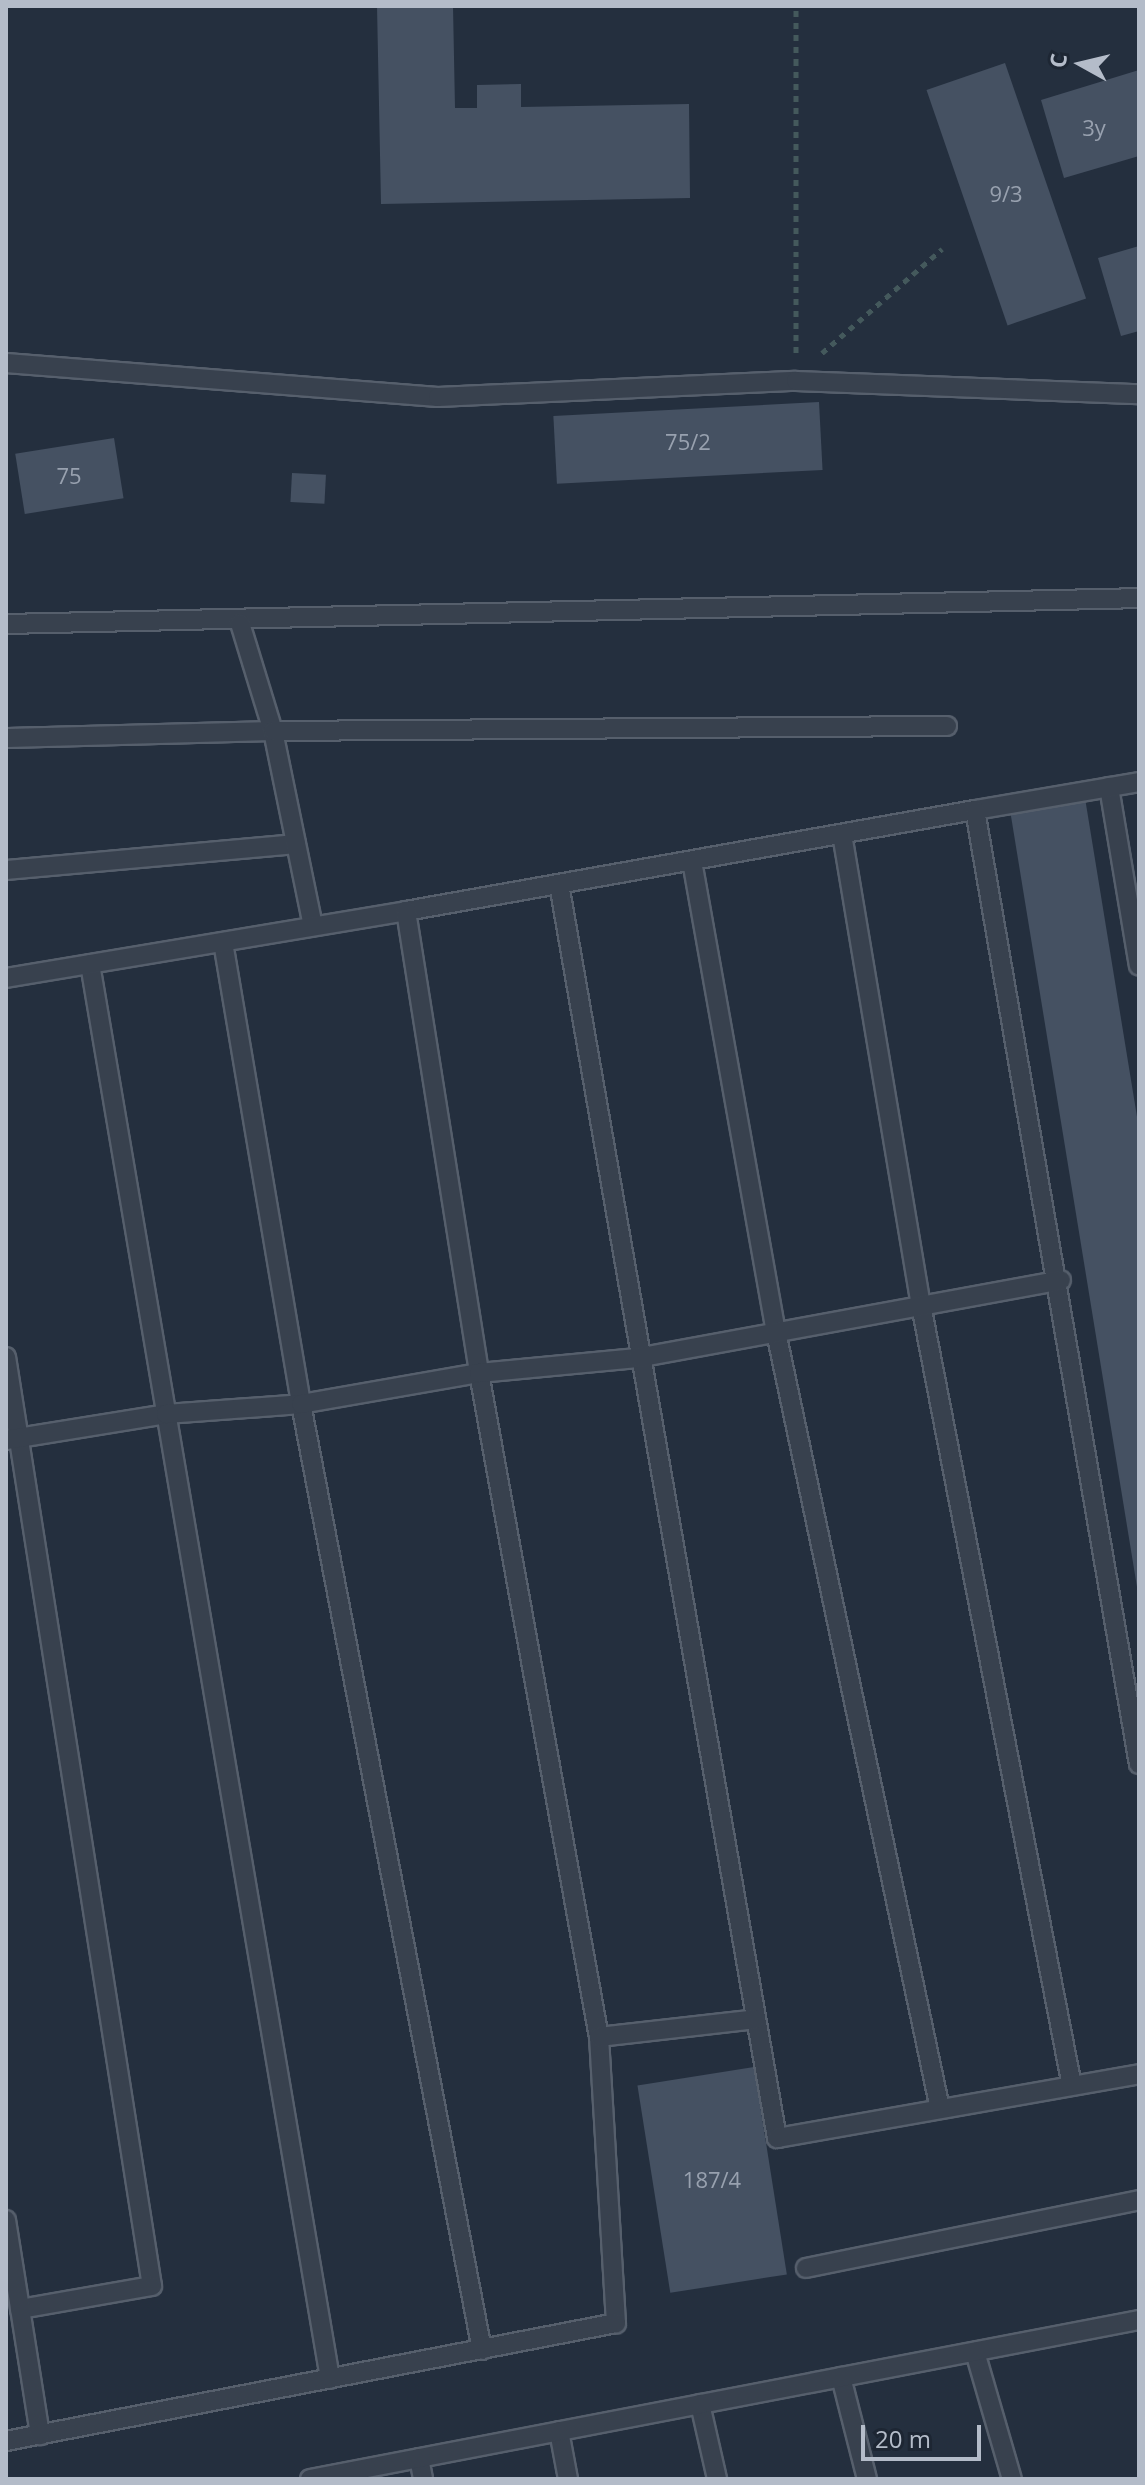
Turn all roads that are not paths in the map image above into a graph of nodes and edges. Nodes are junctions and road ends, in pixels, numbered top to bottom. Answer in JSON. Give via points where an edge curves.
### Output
{"nodes":[{"id":1,"x":6,"y":363,"type":"edge"},
{"id":2,"x":1139,"y":394,"type":"edge"},
{"id":3,"x":1139,"y":598,"type":"edge"},
{"id":4,"x":240,"y":623,"type":"junction"},
{"id":5,"x":6,"y":624,"type":"edge"},
{"id":6,"x":947,"y":726,"type":"dead end"},
{"id":7,"x":273,"y":731,"type":"junction"},
{"id":8,"x":6,"y":738,"type":"edge"},
{"id":9,"x":1139,"y":782,"type":"edge"},
{"id":10,"x":1109,"y":787,"type":"junction"},
{"id":11,"x":975,"y":810,"type":"junction"},
{"id":12,"x":842,"y":834,"type":"junction"},
{"id":13,"x":296,"y":844,"type":"junction"},
{"id":14,"x":692,"y":861,"type":"junction"},
{"id":15,"x":6,"y":870,"type":"edge"},
{"id":16,"x":559,"y":884,"type":"junction"},
{"id":17,"x":406,"y":911,"type":"junction"},
{"id":18,"x":313,"y":926,"type":"junction"},
{"id":19,"x":223,"y":942,"type":"junction"},
{"id":20,"x":90,"y":964,"type":"junction"},
{"id":21,"x":1139,"y":966,"type":"edge"},
{"id":22,"x":6,"y":978,"type":"edge"},
{"id":23,"x":1061,"y":1280,"type":"junction"},
{"id":24,"x":921,"y":1305,"type":"junction"},
{"id":25,"x":776,"y":1332,"type":"junction"},
{"id":26,"x":6,"y":1357,"type":"edge"},
{"id":27,"x":637,"y":1358,"type":"junction"},
{"id":28,"x":479,"y":1373,"type":"junction"},
{"id":29,"x":301,"y":1404,"type":"junction"},
{"id":30,"x":166,"y":1414,"type":"junction"},
{"id":31,"x":13,"y":1439,"type":"edge"},
{"id":32,"x":1139,"y":1764,"type":"edge"},
{"id":33,"x":756,"y":2019,"type":"junction"},
{"id":34,"x":599,"y":2037,"type":"junction"},
{"id":35,"x":1139,"y":2074,"type":"edge"},
{"id":36,"x":1072,"y":2086,"type":"junction"},
{"id":37,"x":940,"y":2109,"type":"junction"},
{"id":38,"x":1139,"y":2200,"type":"edge"},
{"id":39,"x":6,"y":2220,"type":"edge"},
{"id":40,"x":806,"y":2268,"type":"dead end"},
{"id":41,"x":20,"y":2309,"type":"junction"},
{"id":42,"x":1139,"y":2320,"type":"edge"},
{"id":43,"x":482,"y":2350,"type":"junction"},
{"id":44,"x":975,"y":2352,"type":"junction"},
{"id":45,"x":841,"y":2377,"type":"junction"},
{"id":46,"x":330,"y":2379,"type":"junction"},
{"id":47,"x":700,"y":2404,"type":"junction"},
{"id":48,"x":559,"y":2431,"type":"junction"},
{"id":49,"x":40,"y":2435,"type":"junction"},
{"id":50,"x":6,"y":2441,"type":"edge"},
{"id":51,"x":419,"y":2458,"type":"junction"},
{"id":52,"x":310,"y":2479,"type":"edge"},
{"id":53,"x":423,"y":2479,"type":"edge"},
{"id":54,"x":568,"y":2479,"type":"edge"},
{"id":55,"x":717,"y":2479,"type":"edge"},
{"id":56,"x":867,"y":2479,"type":"edge"},
{"id":57,"x":1012,"y":2479,"type":"edge"}],
"edges":[{"from":1,"to":2,"type":"lane","via":[[438,397],[796,381]]},
{"from":3,"to":4,"type":"lane"},
{"from":4,"to":5,"type":"lane"},
{"from":4,"to":7,"type":"lane"},
{"from":6,"to":7,"type":"lane"},
{"from":7,"to":8,"type":"lane"},
{"from":7,"to":13,"type":"lane"},
{"from":9,"to":10,"type":"lane"},
{"from":10,"to":11,"type":"lane"},
{"from":10,"to":21,"type":"lane"},
{"from":11,"to":12,"type":"lane"},
{"from":11,"to":23,"type":"lane"},
{"from":12,"to":14,"type":"lane"},
{"from":12,"to":24,"type":"lane"},
{"from":13,"to":15,"type":"lane"},
{"from":13,"to":18,"type":"lane"},
{"from":14,"to":16,"type":"lane"},
{"from":14,"to":25,"type":"lane"},
{"from":16,"to":17,"type":"lane"},
{"from":16,"to":27,"type":"lane"},
{"from":17,"to":18,"type":"lane"},
{"from":17,"to":28,"type":"lane"},
{"from":18,"to":19,"type":"lane"},
{"from":19,"to":20,"type":"lane"},
{"from":19,"to":29,"type":"lane"},
{"from":20,"to":22,"type":"lane"},
{"from":20,"to":30,"type":"lane"},
{"from":23,"to":24,"type":"lane"},
{"from":23,"to":32,"type":"lane"},
{"from":24,"to":25,"type":"lane"},
{"from":24,"to":36,"type":"lane"},
{"from":25,"to":27,"type":"lane"},
{"from":25,"to":37,"type":"lane"},
{"from":26,"to":31,"type":"lane"},
{"from":27,"to":28,"type":"lane"},
{"from":27,"to":33,"type":"lane"},
{"from":28,"to":29,"type":"lane"},
{"from":28,"to":34,"type":"lane"},
{"from":29,"to":30,"type":"lane"},
{"from":29,"to":43,"type":"lane"},
{"from":30,"to":31,"type":"lane"},
{"from":30,"to":46,"type":"lane"},
{"from":31,"to":41,"type":"lane","via":[[152,2286]]},
{"from":33,"to":34,"type":"lane"},
{"from":33,"to":37,"type":"lane","via":[[777,2138]]},
{"from":34,"to":43,"type":"lane","via":[[616,2323]]},
{"from":35,"to":36,"type":"lane"},
{"from":36,"to":37,"type":"lane"},
{"from":38,"to":40,"type":"lane"},
{"from":39,"to":41,"type":"lane"},
{"from":41,"to":49,"type":"lane"},
{"from":42,"to":44,"type":"lane"},
{"from":43,"to":46,"type":"lane"},
{"from":44,"to":45,"type":"lane"},
{"from":44,"to":57,"type":"lane"},
{"from":45,"to":47,"type":"lane"},
{"from":45,"to":56,"type":"lane"},
{"from":46,"to":49,"type":"lane"},
{"from":47,"to":48,"type":"lane"},
{"from":47,"to":55,"type":"lane"},
{"from":48,"to":51,"type":"lane"},
{"from":48,"to":54,"type":"lane"},
{"from":49,"to":50,"type":"lane"},
{"from":51,"to":52,"type":"lane"},
{"from":51,"to":53,"type":"lane"}]}
